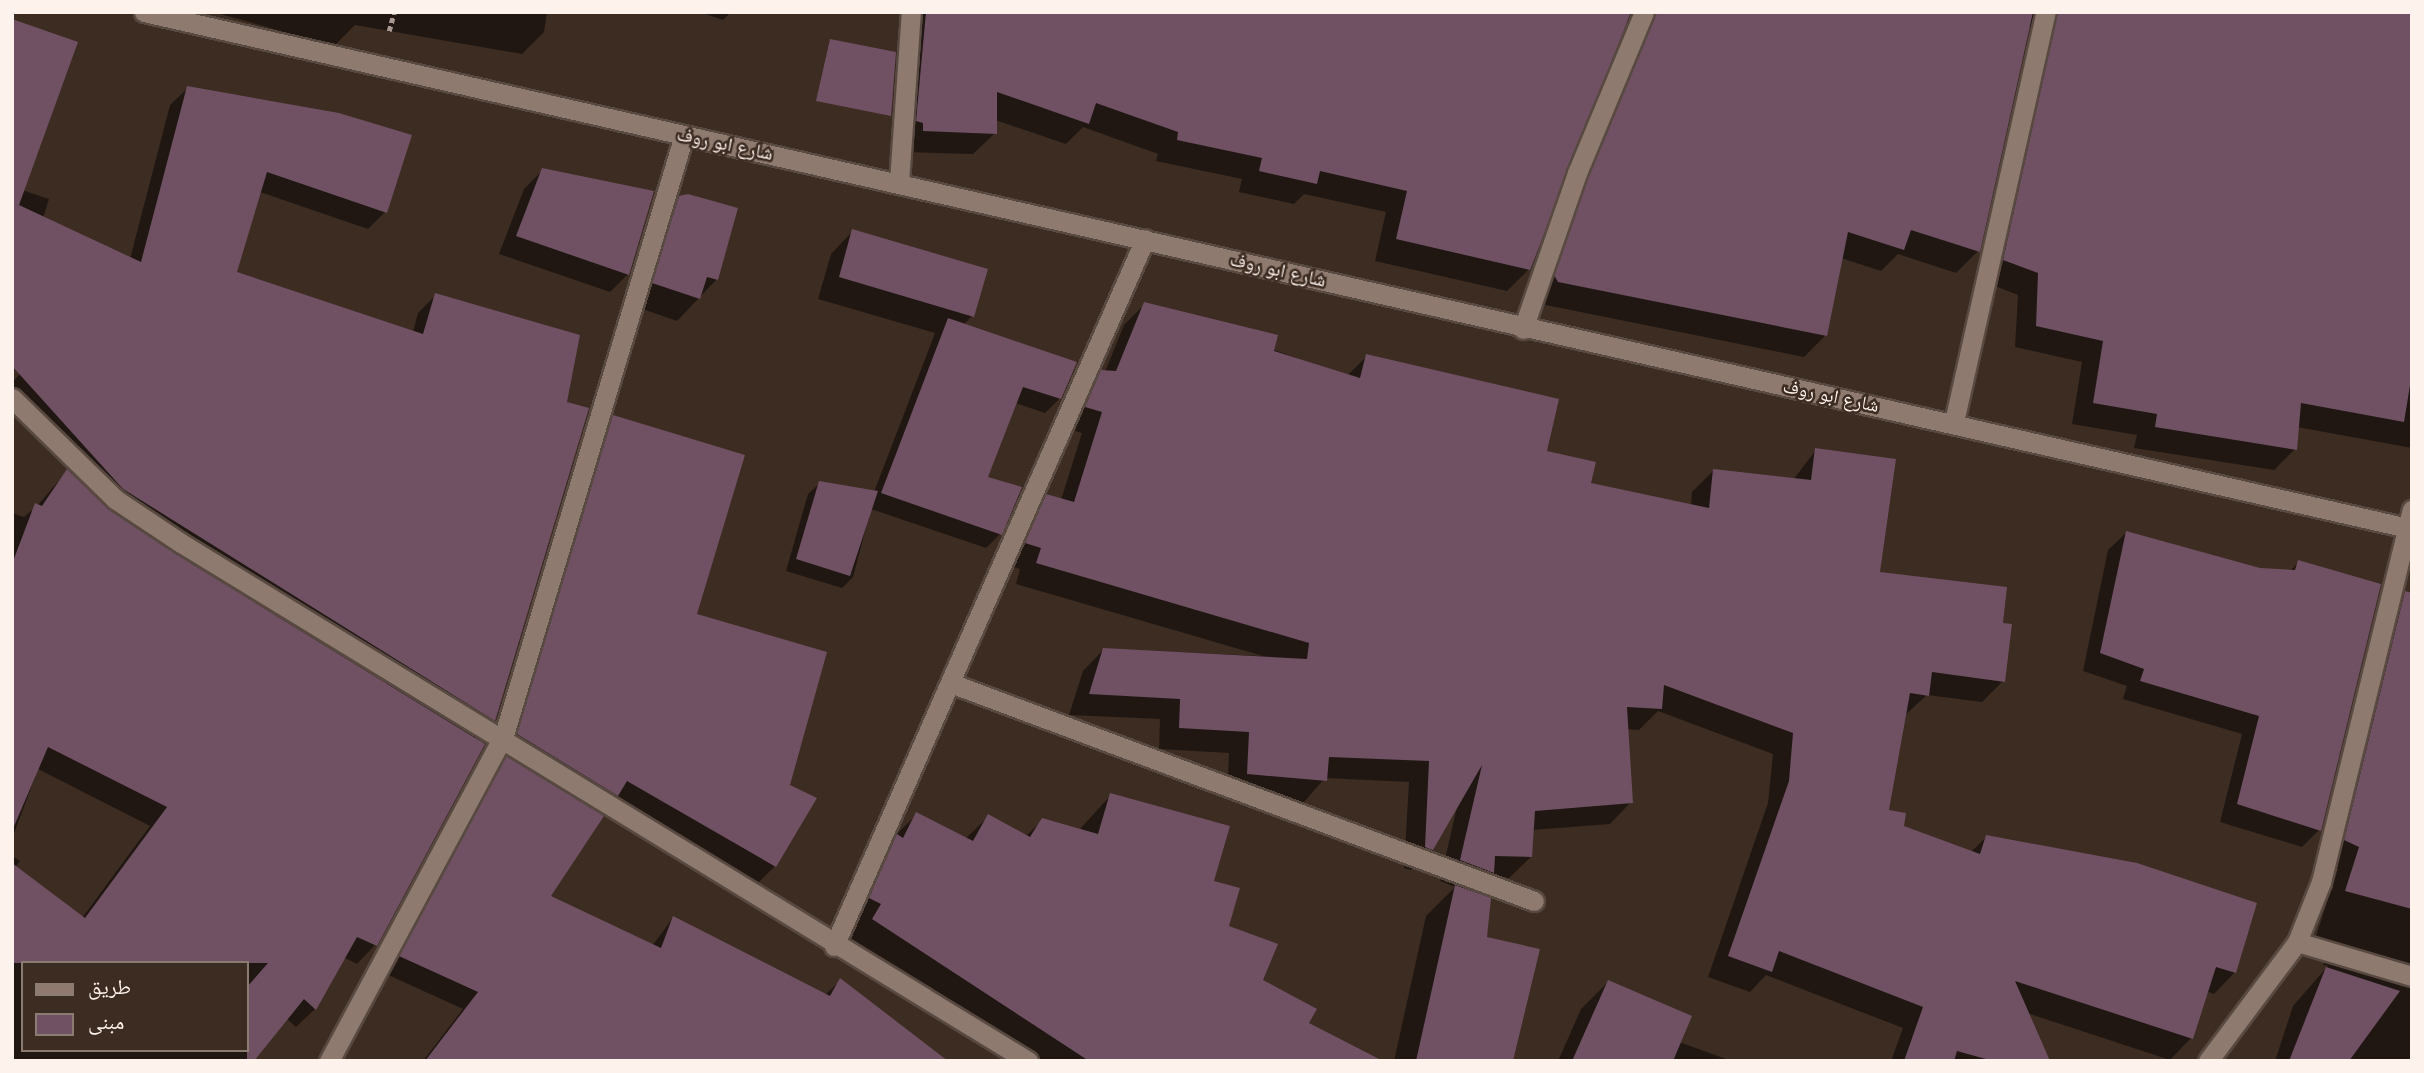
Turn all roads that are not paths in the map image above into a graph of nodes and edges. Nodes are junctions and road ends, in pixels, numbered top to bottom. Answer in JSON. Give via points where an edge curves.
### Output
{"nodes":[{"id":1,"x":144,"y":12,"type":"edge"},
{"id":2,"x":911,"y":12,"type":"edge"},
{"id":3,"x":1644,"y":12,"type":"edge"},
{"id":4,"x":2046,"y":12,"type":"edge"},
{"id":5,"x":684,"y":135,"type":"junction"},
{"id":6,"x":899,"y":182,"type":"junction"},
{"id":7,"x":1145,"y":239,"type":"junction"},
{"id":8,"x":1523,"y":329,"type":"junction"},
{"id":9,"x":12,"y":398,"type":"edge"},
{"id":10,"x":1954,"y":422,"type":"junction"},
{"id":11,"x":2411,"y":522,"type":"edge"},
{"id":12,"x":953,"y":684,"type":"junction"},
{"id":13,"x":504,"y":735,"type":"junction"},
{"id":14,"x":1534,"y":901,"type":"dead end"},
{"id":15,"x":2297,"y":942,"type":"junction"},
{"id":16,"x":834,"y":946,"type":"junction"},
{"id":17,"x":2412,"y":976,"type":"edge"},
{"id":18,"x":329,"y":1061,"type":"edge"},
{"id":19,"x":1028,"y":1061,"type":"edge"},
{"id":20,"x":2208,"y":1061,"type":"edge"}],
"edges":[{"from":1,"to":5,"type":"street","name":"شارع ابو روف"},
{"from":2,"to":6,"type":"street"},
{"from":3,"to":8,"type":"street","via":[[1577,173]]},
{"from":4,"to":10,"type":"street"},
{"from":5,"to":6,"type":"street","name":"شارع ابو روف"},
{"from":5,"to":13,"type":"street"},
{"from":6,"to":7,"type":"street","name":"شارع ابو روف"},
{"from":7,"to":8,"type":"street","name":"شارع ابو روف"},
{"from":7,"to":12,"type":"street"},
{"from":8,"to":10,"type":"street","name":"شارع ابو روف"},
{"from":9,"to":13,"type":"street","via":[[115,499]]},
{"from":10,"to":11,"type":"street","name":"شارع ابو روف"},
{"from":11,"to":15,"type":"street","via":[[2321,882]]},
{"from":12,"to":14,"type":"street"},
{"from":12,"to":16,"type":"street"},
{"from":13,"to":16,"type":"street"},
{"from":13,"to":18,"type":"street"},
{"from":15,"to":17,"type":"street"},
{"from":15,"to":20,"type":"street"},
{"from":16,"to":19,"type":"street"}]}
